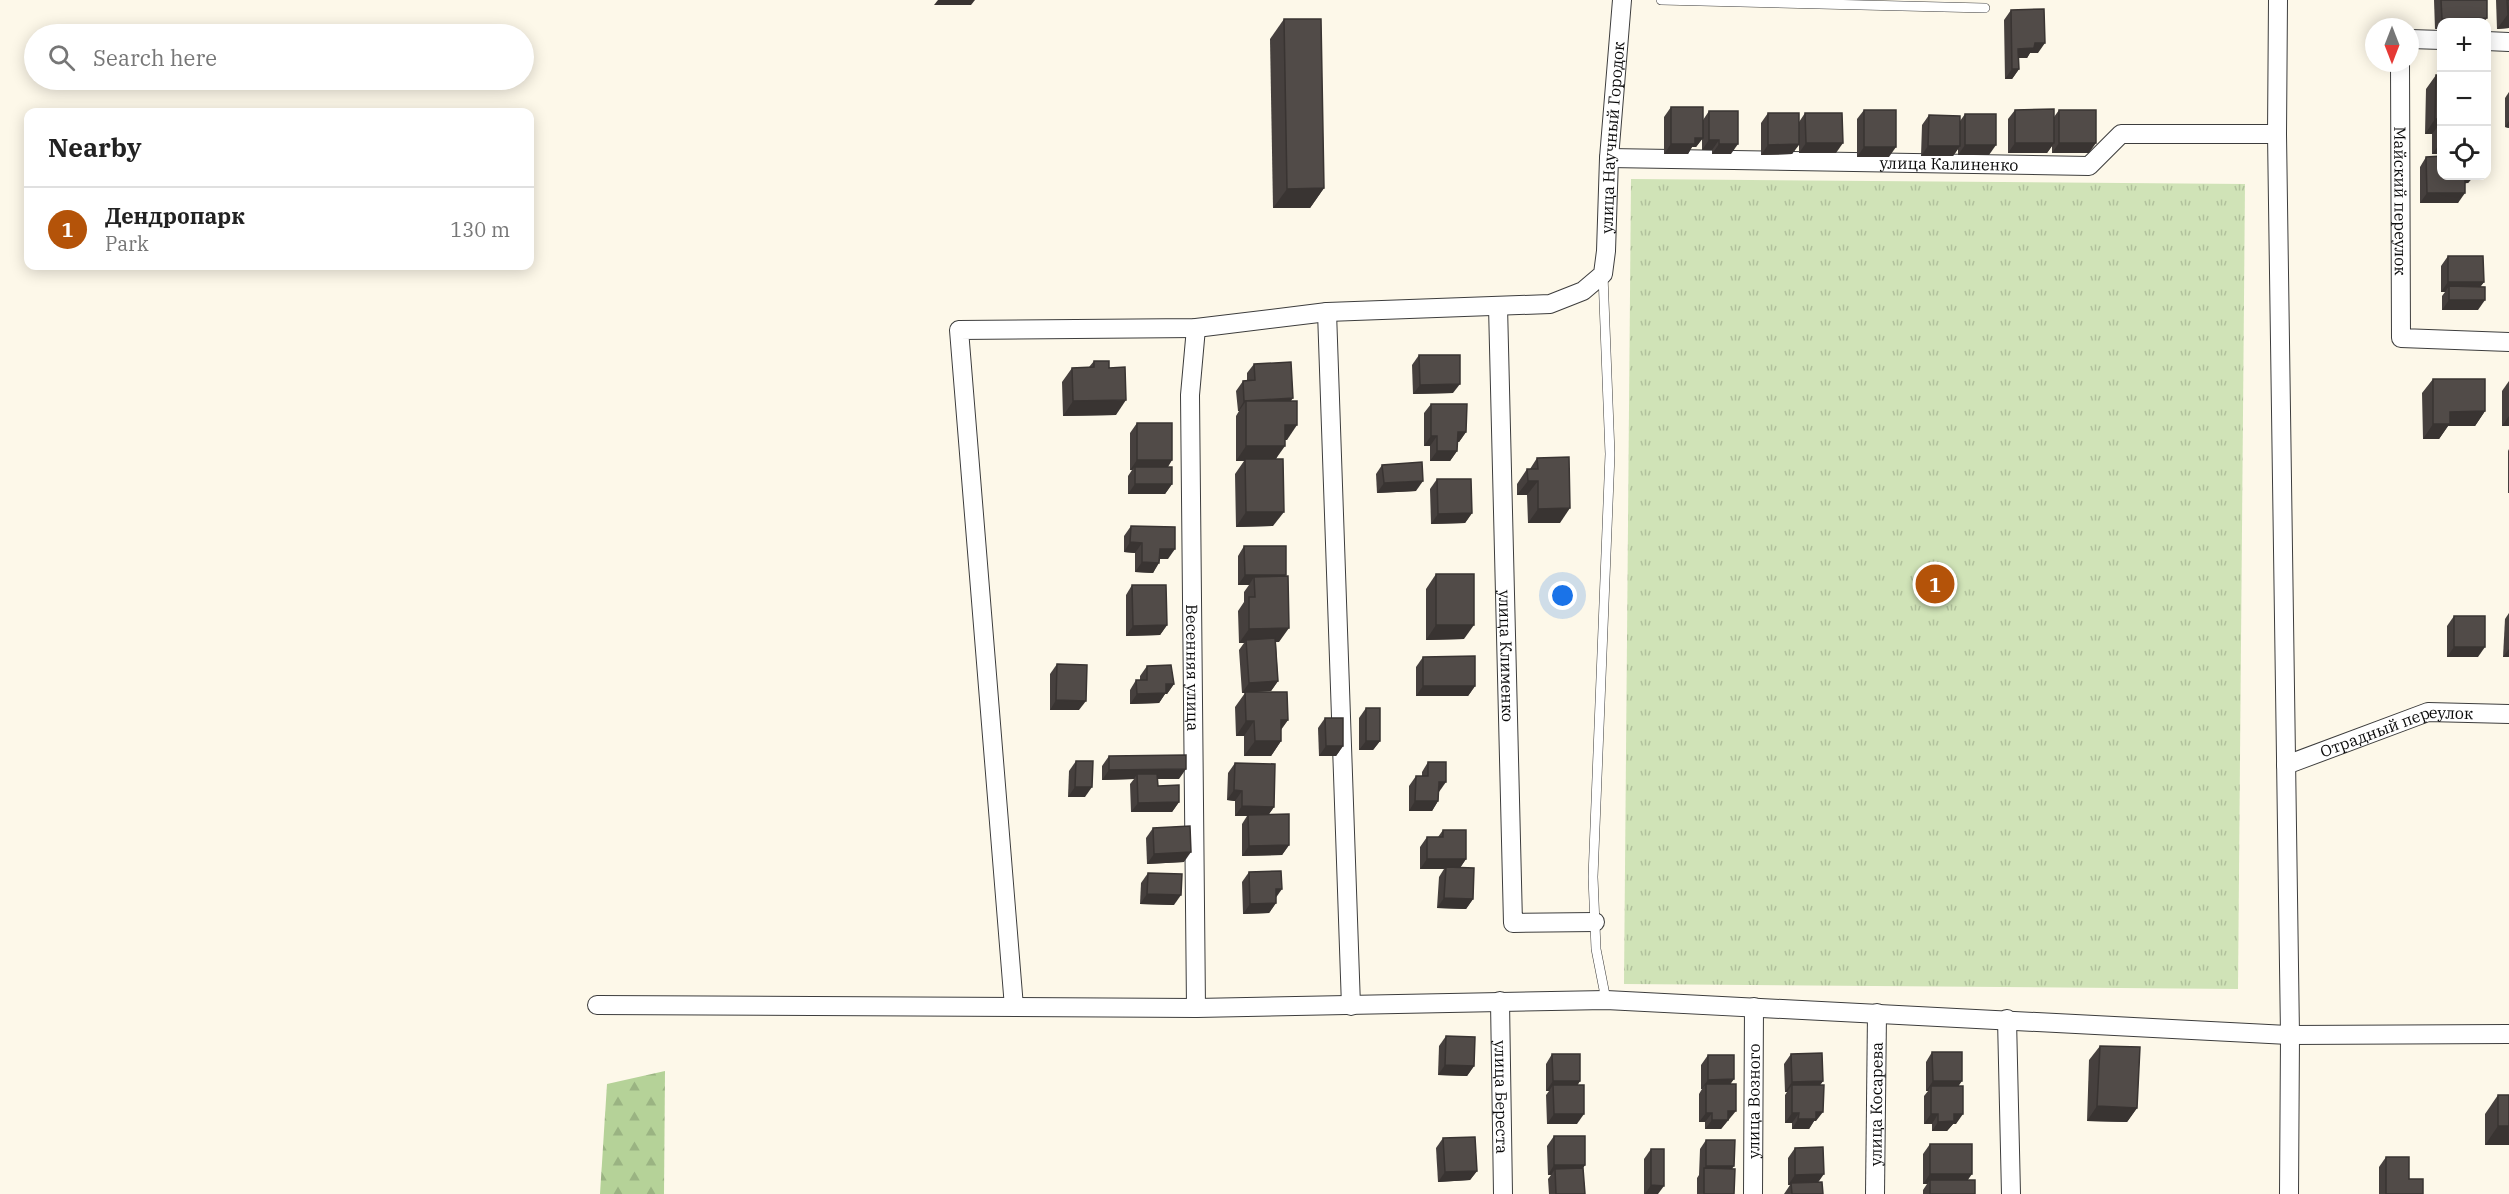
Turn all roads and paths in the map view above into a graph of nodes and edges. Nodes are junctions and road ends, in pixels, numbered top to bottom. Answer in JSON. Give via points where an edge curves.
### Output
{"nodes":[{"id":1,"x":1622,"y":0,"type":"edge"},
{"id":2,"x":1662,"y":0,"type":"edge"},
{"id":3,"x":2278,"y":0,"type":"edge"},
{"id":4,"x":1985,"y":8,"type":"dead end"},
{"id":5,"x":2419,"y":39,"type":"edge"},
{"id":6,"x":2437,"y":40,"type":"edge"},
{"id":7,"x":2491,"y":41,"type":"edge"},
{"id":8,"x":2509,"y":42,"type":"edge"},
{"id":9,"x":2400,"y":72,"type":"edge"},
{"id":10,"x":2277,"y":134,"type":"junction"},
{"id":11,"x":1609,"y":158,"type":"junction"},
{"id":12,"x":1603,"y":274,"type":"junction"},
{"id":13,"x":1498,"y":306,"type":"junction"},
{"id":14,"x":1327,"y":312,"type":"junction"},
{"id":15,"x":1196,"y":328,"type":"junction"},
{"id":16,"x":2509,"y":342,"type":"edge"},
{"id":17,"x":2509,"y":714,"type":"edge"},
{"id":18,"x":2286,"y":765,"type":"junction"},
{"id":19,"x":1595,"y":922,"type":"junction"},
{"id":20,"x":1606,"y":1000,"type":"junction"},
{"id":21,"x":1500,"y":1001,"type":"junction"},
{"id":22,"x":597,"y":1005,"type":"dead end"},
{"id":23,"x":1351,"y":1005,"type":"junction"},
{"id":24,"x":1014,"y":1007,"type":"junction"},
{"id":25,"x":1754,"y":1007,"type":"junction"},
{"id":26,"x":1196,"y":1008,"type":"junction"},
{"id":27,"x":1877,"y":1013,"type":"junction"},
{"id":28,"x":2007,"y":1019,"type":"junction"},
{"id":29,"x":2509,"y":1034,"type":"edge"},
{"id":30,"x":2290,"y":1035,"type":"junction"},
{"id":31,"x":1503,"y":1194,"type":"edge"},
{"id":32,"x":1753,"y":1194,"type":"edge"},
{"id":33,"x":1875,"y":1194,"type":"edge"},
{"id":34,"x":2011,"y":1194,"type":"edge"},
{"id":35,"x":2289,"y":1194,"type":"edge"}],
"edges":[{"from":1,"to":11,"type":"street","name":"улица Научный Городок"},
{"from":2,"to":4,"type":"lane"},
{"from":3,"to":10,"type":"street"},
{"from":5,"to":6,"type":"street"},
{"from":7,"to":8,"type":"street"},
{"from":9,"to":16,"type":"street","name":"Майский переулок","via":[[2401,338]]},
{"from":10,"to":11,"type":"street","name":"улица Калиненко","via":[[2121,134],[2089,166]]},
{"from":10,"to":18,"type":"street"},
{"from":11,"to":12,"type":"street","name":"улица Научный Городок"},
{"from":12,"to":13,"type":"street","via":[[1583,291],[1550,304]]},
{"from":12,"to":19,"type":"lane","via":[[1611,454],[1593,877]]},
{"from":13,"to":14,"type":"street"},
{"from":13,"to":19,"type":"street","name":"улица Клименко","via":[[1513,923]]},
{"from":14,"to":15,"type":"street"},
{"from":14,"to":23,"type":"street"},
{"from":15,"to":24,"type":"street","via":[[959,330]]},
{"from":15,"to":26,"type":"street","name":"Весенняя улица","via":[[1190,395]]},
{"from":17,"to":18,"type":"street","name":"Отрадный переулок","via":[[2428,712]]},
{"from":18,"to":30,"type":"street"},
{"from":19,"to":20,"type":"lane"},
{"from":20,"to":21,"type":"street"},
{"from":20,"to":25,"type":"street"},
{"from":21,"to":23,"type":"street"},
{"from":21,"to":31,"type":"street","name":"улица Береста"},
{"from":22,"to":24,"type":"street"},
{"from":23,"to":26,"type":"street"},
{"from":24,"to":26,"type":"street"},
{"from":25,"to":27,"type":"street"},
{"from":25,"to":32,"type":"street","name":"улица Возного"},
{"from":27,"to":28,"type":"street"},
{"from":27,"to":33,"type":"street","name":"улица Косарева"},
{"from":28,"to":30,"type":"street"},
{"from":28,"to":34,"type":"street"},
{"from":29,"to":30,"type":"street"},
{"from":30,"to":35,"type":"street"}]}
